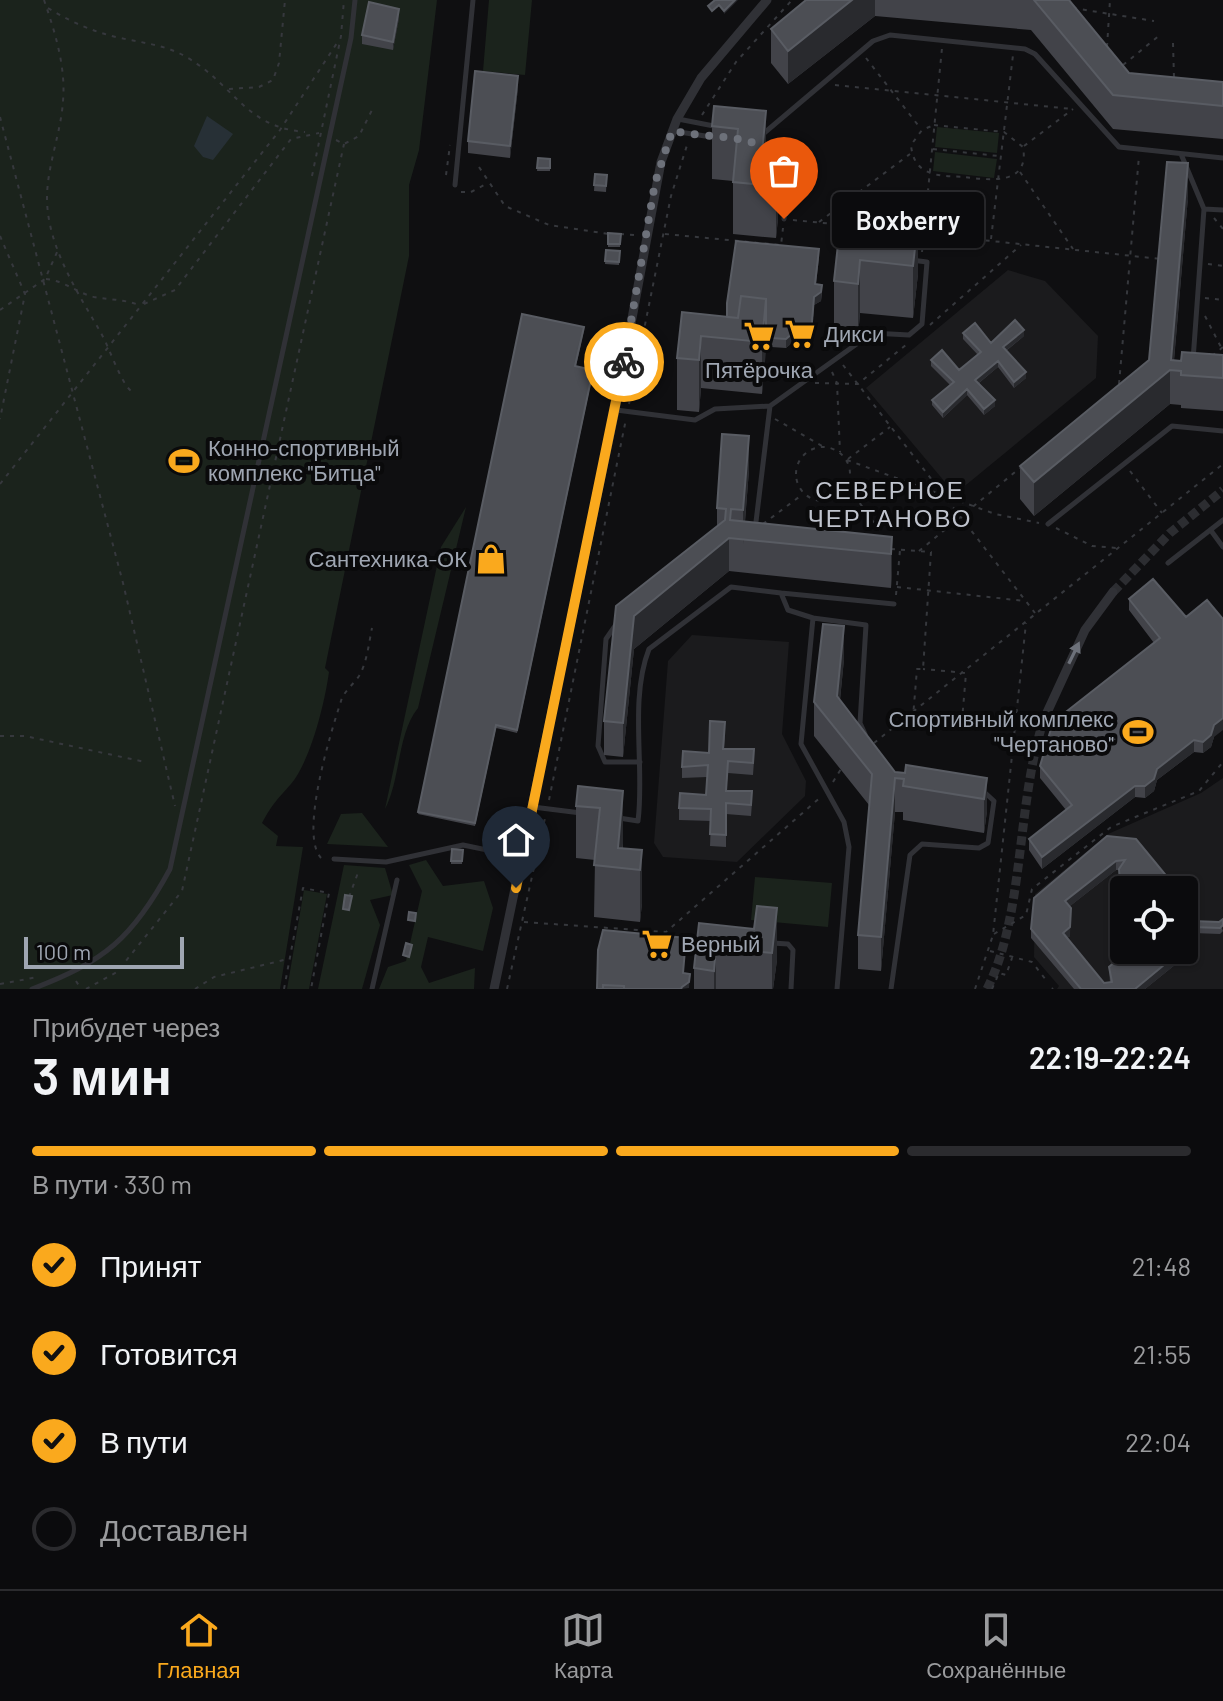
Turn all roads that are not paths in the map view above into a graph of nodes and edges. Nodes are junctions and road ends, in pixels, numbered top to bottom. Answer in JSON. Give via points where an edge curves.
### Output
{"nodes":[{"id":1,"x":355,"y":0,"type":"edge"},
{"id":2,"x":473,"y":0,"type":"edge"},
{"id":3,"x":767,"y":0,"type":"edge"},
{"id":4,"x":677,"y":119,"type":"junction"},
{"id":5,"x":730,"y":128,"type":"edge"},
{"id":6,"x":672,"y":131,"type":"junction"},
{"id":7,"x":723,"y":139,"type":"edge"},
{"id":8,"x":1181,"y":154,"type":"junction"},
{"id":9,"x":1223,"y":158,"type":"edge"},
{"id":10,"x":455,"y":185,"type":"road end"},
{"id":11,"x":1205,"y":209,"type":"junction"},
{"id":12,"x":1223,"y":210,"type":"edge"},
{"id":13,"x":784,"y":219,"type":"road end"},
{"id":14,"x":906,"y":260,"type":"edge"},
{"id":15,"x":1192,"y":372,"type":"edge"},
{"id":16,"x":770,"y":406,"type":"junction"},
{"id":17,"x":615,"y":410,"type":"junction"},
{"id":18,"x":1223,"y":431,"type":"edge"},
{"id":19,"x":1223,"y":520,"type":"edge"},
{"id":20,"x":1048,"y":524,"type":"road end"},
{"id":21,"x":1212,"y":532,"type":"junction"},
{"id":22,"x":755,"y":533,"type":"edge"},
{"id":23,"x":1223,"y":547,"type":"edge"},
{"id":24,"x":1168,"y":563,"type":"dead end"},
{"id":25,"x":1113,"y":592,"type":"tunnel mouth"},
{"id":26,"x":781,"y":593,"type":"junction"},
{"id":27,"x":894,"y":604,"type":"dead end"},
{"id":28,"x":624,"y":617,"type":"edge"},
{"id":29,"x":813,"y":618,"type":"junction"},
{"id":30,"x":1044,"y":719,"type":"tunnel mouth"},
{"id":31,"x":870,"y":745,"type":"edge"},
{"id":32,"x":640,"y":762,"type":"junction"},
{"id":33,"x":972,"y":789,"type":"edge"},
{"id":34,"x":533,"y":807,"type":"junction"},
{"id":35,"x":595,"y":815,"type":"edge"},
{"id":36,"x":609,"y":817,"type":"edge"},
{"id":37,"x":522,"y":857,"type":"junction"},
{"id":38,"x":334,"y":859,"type":"dead end"},
{"id":39,"x":397,"y":880,"type":"dead end"},
{"id":40,"x":763,"y":942,"type":"edge"},
{"id":41,"x":32,"y":989,"type":"edge"},
{"id":42,"x":372,"y":989,"type":"edge"},
{"id":43,"x":494,"y":989,"type":"edge"},
{"id":44,"x":791,"y":989,"type":"edge"},
{"id":45,"x":837,"y":989,"type":"edge"},
{"id":46,"x":891,"y":989,"type":"edge"}],
"edges":[{"from":1,"to":41,"type":"lane","via":[[351,38],[170,869],[153,902],[101,958]]},
{"from":2,"to":10,"type":"lane"},
{"from":3,"to":4,"type":"street","via":[[712,63]]},
{"from":4,"to":5,"type":"lane"},
{"from":4,"to":6,"type":"street"},
{"from":6,"to":7,"type":"lane"},
{"from":6,"to":17,"type":"street","via":[[655,183]]},
{"from":8,"to":9,"type":"lane"},
{"from":8,"to":11,"type":"lane"},
{"from":8,"to":13,"type":"lane","via":[[1111,142],[1035,54],[890,35],[873,41],[751,143],[773,152],[785,168]]},
{"from":11,"to":12,"type":"lane"},
{"from":11,"to":15,"type":"lane"},
{"from":14,"to":16,"type":"lane","via":[[927,262],[922,324],[909,335],[872,333]]},
{"from":16,"to":17,"type":"lane","via":[[715,409],[695,420]]},
{"from":16,"to":22,"type":"lane"},
{"from":17,"to":34,"type":"street"},
{"from":18,"to":20,"type":"lane","via":[[1172,426]]},
{"from":19,"to":21,"type":"lane"},
{"from":21,"to":23,"type":"lane"},
{"from":21,"to":24,"type":"lane"},
{"from":30,"to":25,"type":"street","one_way":true,"via":[[1085,630]]},
{"from":26,"to":27,"type":"lane"},
{"from":26,"to":29,"type":"lane","via":[[788,610]]},
{"from":26,"to":32,"type":"lane","via":[[731,587],[649,649],[637,743]]},
{"from":28,"to":32,"type":"lane","via":[[606,639],[598,746],[605,762]]},
{"from":29,"to":31,"type":"lane","via":[[866,625],[860,723]]},
{"from":29,"to":45,"type":"lane","via":[[801,744],[844,822],[849,847]]},
{"from":32,"to":36,"type":"lane","via":[[638,821]]},
{"from":33,"to":46,"type":"lane","via":[[986,790],[994,801],[988,843],[979,848],[922,844],[910,855]]},
{"from":34,"to":35,"type":"lane"},
{"from":34,"to":37,"type":"street"},
{"from":37,"to":38,"type":"lane","via":[[463,845],[386,862]]},
{"from":37,"to":43,"type":"street"},
{"from":39,"to":42,"type":"lane"},
{"from":40,"to":44,"type":"lane","via":[[788,944],[793,950]]}]}
